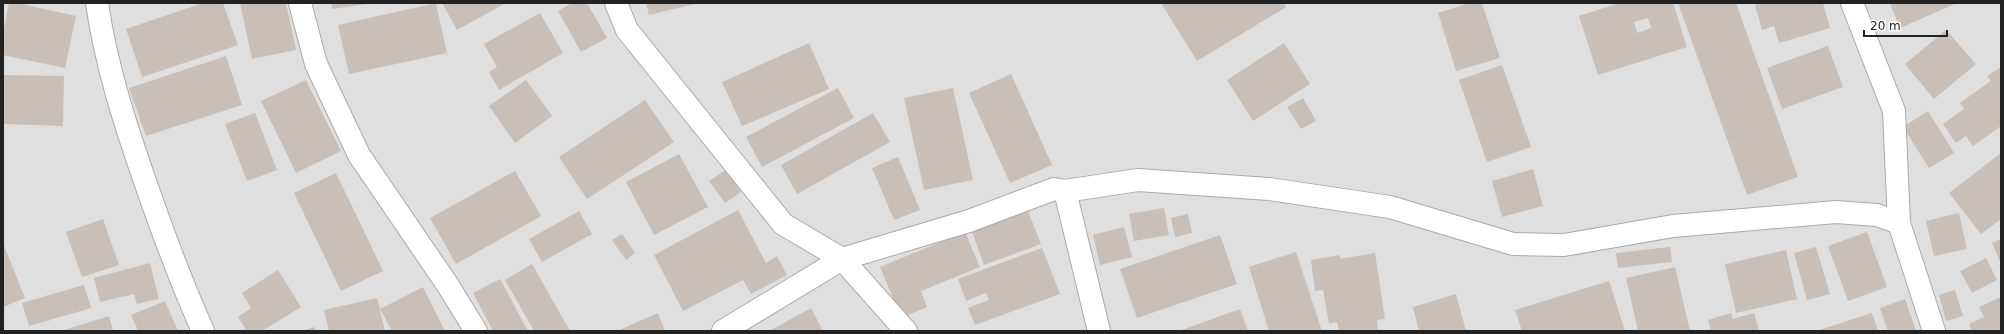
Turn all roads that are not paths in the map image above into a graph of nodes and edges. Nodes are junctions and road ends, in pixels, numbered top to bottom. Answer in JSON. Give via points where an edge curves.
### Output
{"nodes":[{"id":1,"x":97,"y":3,"type":"edge"},
{"id":2,"x":300,"y":3,"type":"edge"},
{"id":3,"x":616,"y":3,"type":"edge"},
{"id":4,"x":1852,"y":3,"type":"edge"},
{"id":5,"x":1065,"y":191,"type":"junction"},
{"id":6,"x":1899,"y":223,"type":"junction"},
{"id":7,"x":842,"y":259,"type":"junction"},
{"id":8,"x":203,"y":331,"type":"edge"},
{"id":9,"x":476,"y":331,"type":"edge"},
{"id":10,"x":724,"y":331,"type":"edge"},
{"id":11,"x":906,"y":331,"type":"edge"},
{"id":12,"x":1099,"y":331,"type":"edge"},
{"id":13,"x":1934,"y":331,"type":"edge"}],
"edges":[{"from":1,"to":8,"type":"street","via":[[102,38],[137,158],[179,278]]},
{"from":2,"to":9,"type":"street","via":[[316,64],[359,155]]},
{"from":3,"to":7,"type":"street","via":[[627,30],[783,224]]},
{"from":4,"to":6,"type":"street","via":[[1894,111]]},
{"from":5,"to":6,"type":"street","via":[[1138,180],[1269,189],[1390,207],[1513,244],[1564,245],[1673,226],[1836,212],[1877,215]]},
{"from":5,"to":7,"type":"street","via":[[1054,190],[969,221]]},
{"from":5,"to":12,"type":"street"},
{"from":6,"to":13,"type":"street"},
{"from":7,"to":10,"type":"street"},
{"from":7,"to":11,"type":"street"}]}
